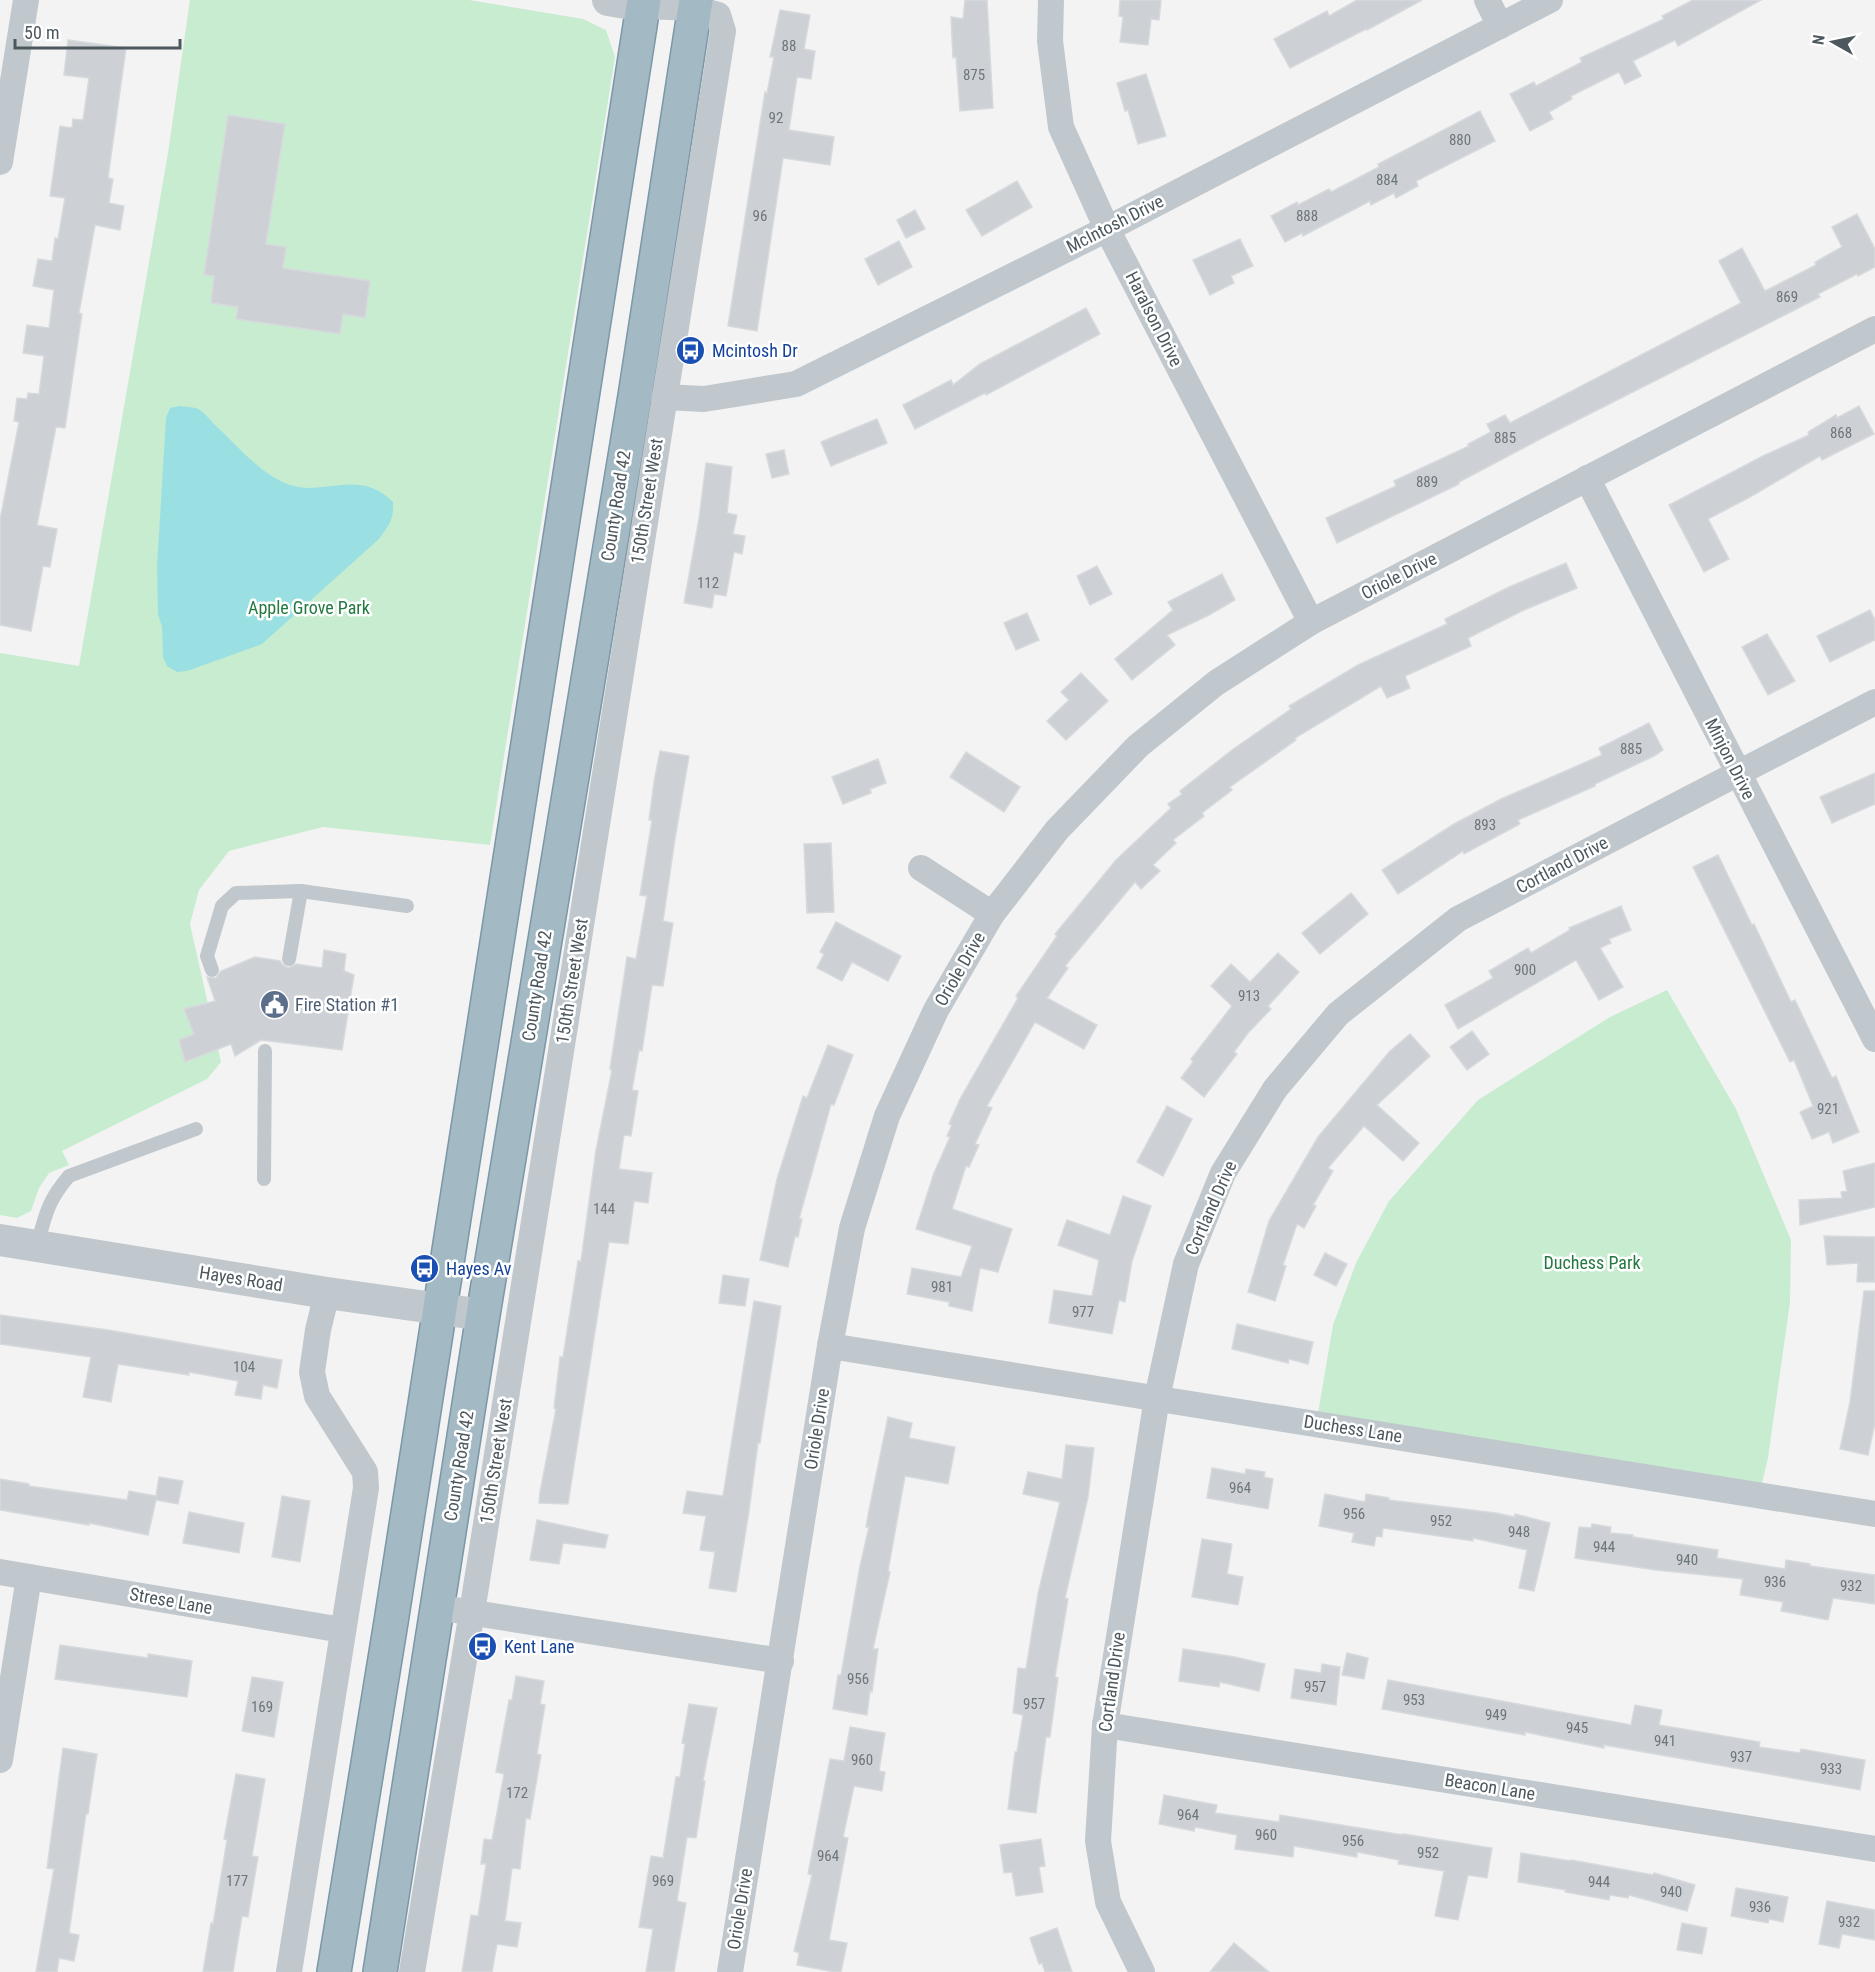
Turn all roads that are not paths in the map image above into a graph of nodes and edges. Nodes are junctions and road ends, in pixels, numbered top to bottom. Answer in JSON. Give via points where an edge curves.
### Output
{"nodes":[{"id":1,"x":26,"y":0,"type":"edge"},
{"id":2,"x":608,"y":0,"type":"edge"},
{"id":3,"x":1051,"y":0,"type":"edge"},
{"id":4,"x":1487,"y":0,"type":"edge"},
{"id":5,"x":1550,"y":0,"type":"edge"},
{"id":6,"x":643,"y":3,"type":"edge"},
{"id":7,"x":695,"y":4,"type":"edge"},
{"id":8,"x":1500,"y":26,"type":"junction"},
{"id":9,"x":0,"y":162,"type":"edge"},
{"id":10,"x":1107,"y":229,"type":"junction"},
{"id":11,"x":1875,"y":329,"type":"edge"},
{"id":12,"x":664,"y":398,"type":"junction"},
{"id":13,"x":1587,"y":478,"type":"junction"},
{"id":14,"x":1311,"y":622,"type":"junction"},
{"id":15,"x":1875,"y":702,"type":"edge"},
{"id":16,"x":1737,"y":772,"type":"junction"},
{"id":17,"x":921,"y":868,"type":"dead end"},
{"id":18,"x":302,"y":891,"type":"junction"},
{"id":19,"x":406,"y":906,"type":"dead end"},
{"id":20,"x":992,"y":914,"type":"junction"},
{"id":21,"x":289,"y":959,"type":"dead end"},
{"id":22,"x":212,"y":970,"type":"dead end"},
{"id":23,"x":1875,"y":1039,"type":"edge"},
{"id":24,"x":265,"y":1051,"type":"dead end"},
{"id":25,"x":196,"y":1129,"type":"dead end"},
{"id":26,"x":264,"y":1179,"type":"dead end"},
{"id":27,"x":0,"y":1240,"type":"edge"},
{"id":28,"x":37,"y":1246,"type":"junction"},
{"id":29,"x":327,"y":1293,"type":"junction"},
{"id":30,"x":439,"y":1308,"type":"junction"},
{"id":31,"x":483,"y":1315,"type":"junction"},
{"id":32,"x":830,"y":1346,"type":"junction"},
{"id":33,"x":1157,"y":1398,"type":"junction"},
{"id":34,"x":1875,"y":1514,"type":"edge"},
{"id":35,"x":0,"y":1572,"type":"edge"},
{"id":36,"x":29,"y":1577,"type":"junction"},
{"id":37,"x":437,"y":1607,"type":"junction"},
{"id":38,"x":472,"y":1612,"type":"junction"},
{"id":39,"x":342,"y":1630,"type":"junction"},
{"id":40,"x":781,"y":1661,"type":"junction"},
{"id":41,"x":1105,"y":1725,"type":"junction"},
{"id":42,"x":0,"y":1760,"type":"edge"},
{"id":43,"x":1875,"y":1849,"type":"edge"},
{"id":44,"x":289,"y":1972,"type":"edge"},
{"id":45,"x":334,"y":1972,"type":"edge"},
{"id":46,"x":380,"y":1972,"type":"edge"},
{"id":47,"x":412,"y":1972,"type":"edge"},
{"id":48,"x":730,"y":1972,"type":"edge"},
{"id":49,"x":1142,"y":1972,"type":"edge"}],
"edges":[{"from":1,"to":9,"type":"street"},
{"from":2,"to":6,"type":"street"},
{"from":3,"to":10,"type":"street","name":"Haralson Drive","via":[[1050,41],[1061,127]]},
{"from":4,"to":8,"type":"street"},
{"from":5,"to":8,"type":"street","name":"McIntosh Drive"},
{"from":6,"to":7,"type":"street"},
{"from":6,"to":30,"type":"highway"},
{"from":7,"to":12,"type":"street","name":"150th Street West","via":[[718,15],[723,31]]},
{"from":7,"to":31,"type":"highway","name":"County Road 42"},
{"from":8,"to":10,"type":"street","name":"McIntosh Drive"},
{"from":10,"to":12,"type":"street","name":"McIntosh Drive","via":[[796,384],[704,399]]},
{"from":10,"to":14,"type":"street","name":"Haralson Drive"},
{"from":11,"to":13,"type":"street","name":"Oriole Drive"},
{"from":12,"to":38,"type":"street","name":"150th Street West"},
{"from":13,"to":14,"type":"street","name":"Oriole Drive"},
{"from":13,"to":16,"type":"street","name":"Minjon Drive"},
{"from":14,"to":20,"type":"street","name":"Oriole Drive","via":[[1216,683],[1138,746],[1057,830]]},
{"from":15,"to":16,"type":"street","name":"Cortland Drive"},
{"from":16,"to":23,"type":"street","name":"Minjon Drive"},
{"from":16,"to":33,"type":"street","name":"Cortland Drive","via":[[1458,919],[1338,1014],[1275,1089],[1224,1173],[1186,1264]]},
{"from":17,"to":20,"type":"street","name":"Oriole Drive"},
{"from":18,"to":19,"type":"lane"},
{"from":18,"to":21,"type":"lane"},
{"from":18,"to":22,"type":"lane","via":[[236,893],[222,906],[207,956]]},
{"from":20,"to":32,"type":"street","name":"Oriole Drive","via":[[936,1010],[887,1116],[852,1228]]},
{"from":24,"to":26,"type":"lane"},
{"from":25,"to":28,"type":"lane","via":[[69,1176],[47,1208]]},
{"from":27,"to":28,"type":"street","name":"Hayes Road"},
{"from":28,"to":29,"type":"street","name":"Hayes Road"},
{"from":29,"to":30,"type":"street","name":"Hayes Road"},
{"from":29,"to":39,"type":"street","via":[[312,1372],[317,1396],[365,1472],[366,1488]]},
{"from":30,"to":31,"type":"street","name":"Hayes Road"},
{"from":30,"to":45,"type":"highway"},
{"from":31,"to":37,"type":"highway","name":"County Road 42"},
{"from":32,"to":33,"type":"street","name":"Duchess Lane"},
{"from":32,"to":40,"type":"street","name":"Oriole Drive"},
{"from":33,"to":34,"type":"street","name":"Duchess Lane"},
{"from":33,"to":41,"type":"street","name":"Cortland Drive"},
{"from":35,"to":36,"type":"street","name":"Strese Lane"},
{"from":36,"to":39,"type":"street","name":"Strese Lane"},
{"from":36,"to":42,"type":"street"},
{"from":37,"to":38,"type":"street"},
{"from":37,"to":46,"type":"highway","name":"County Road 42"},
{"from":38,"to":40,"type":"street"},
{"from":38,"to":47,"type":"street","name":"150th Street West"},
{"from":39,"to":44,"type":"street"},
{"from":40,"to":48,"type":"street","name":"Oriole Drive"},
{"from":41,"to":43,"type":"street","name":"Beacon Lane"},
{"from":41,"to":49,"type":"street","name":"Cortland Drive","via":[[1098,1841],[1108,1902]]}]}
